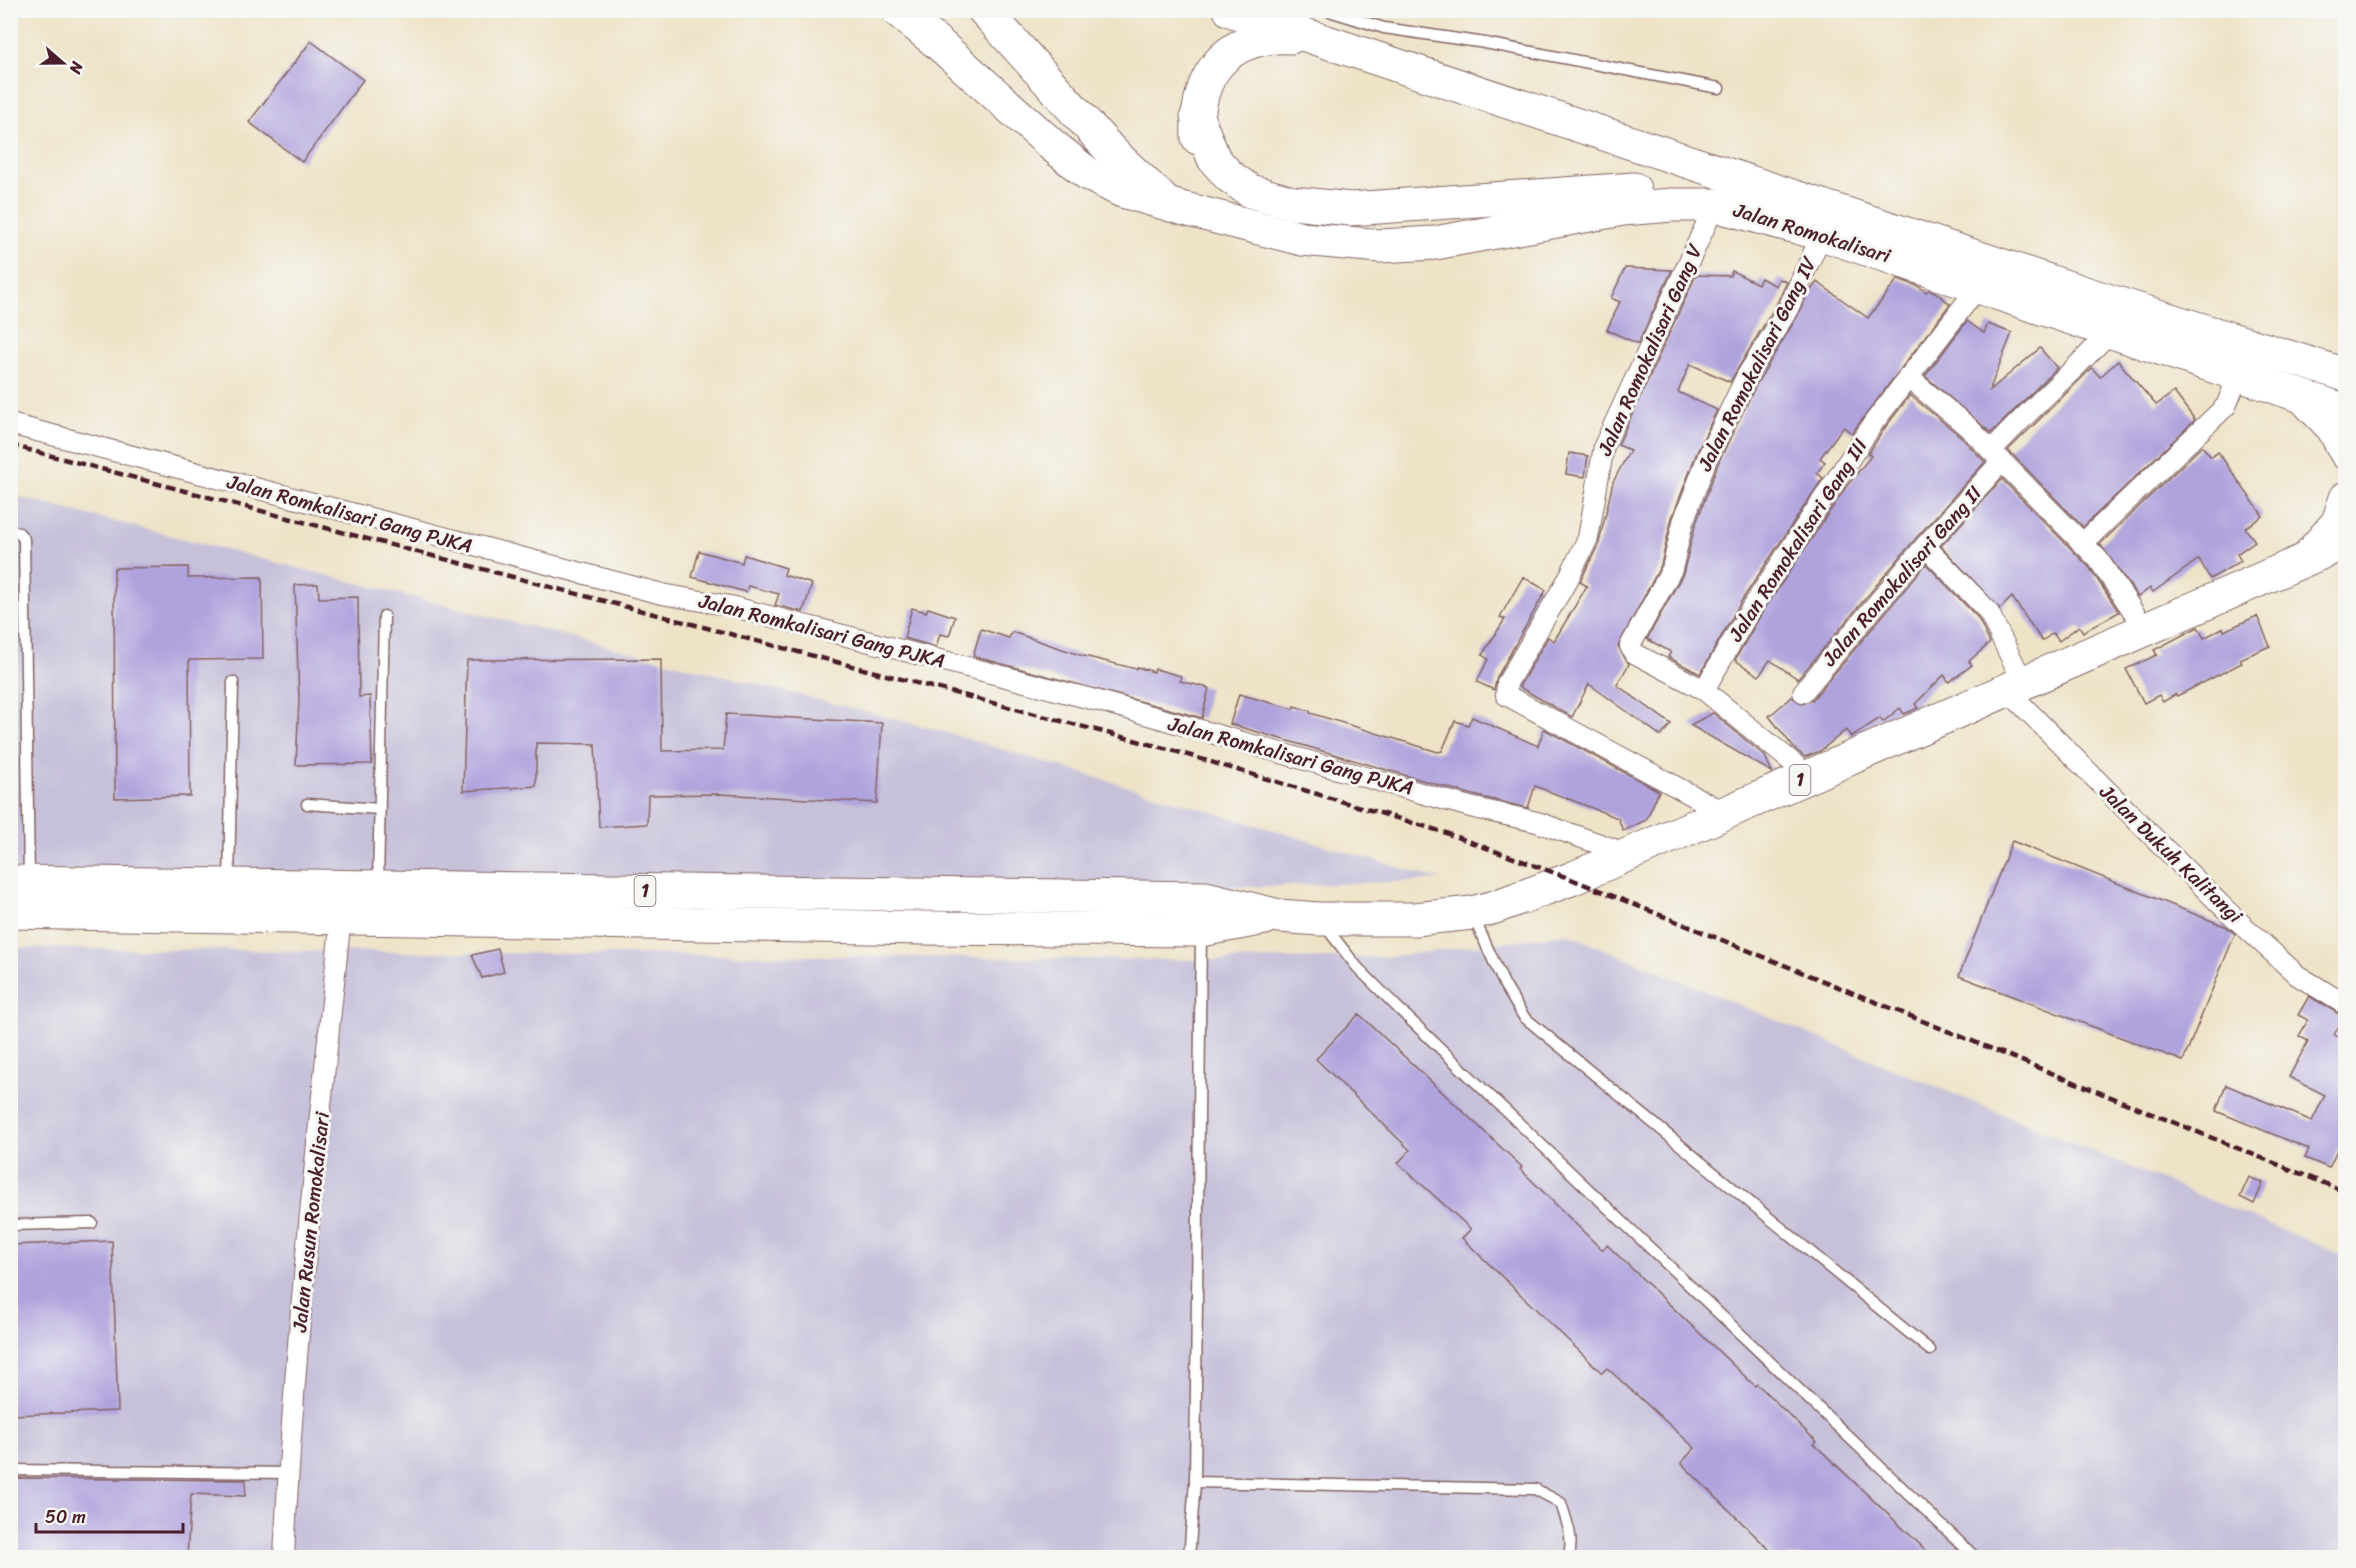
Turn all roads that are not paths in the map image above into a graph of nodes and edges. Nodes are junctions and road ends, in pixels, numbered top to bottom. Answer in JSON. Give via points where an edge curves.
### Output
{"nodes":[{"id":1,"x":897,"y":10,"type":"edge"},
{"id":2,"x":984,"y":10,"type":"edge"},
{"id":3,"x":1230,"y":10,"type":"edge"},
{"id":4,"x":1326,"y":10,"type":"edge"},
{"id":5,"x":1308,"y":38,"type":"junction"},
{"id":6,"x":1719,"y":88,"type":"dead end"},
{"id":7,"x":1197,"y":116,"type":"junction"},
{"id":8,"x":1167,"y":203,"type":"junction"},
{"id":9,"x":1714,"y":205,"type":"junction"},
{"id":10,"x":1258,"y":229,"type":"junction"},
{"id":11,"x":1822,"y":234,"type":"junction"},
{"id":12,"x":1979,"y":285,"type":"junction"},
{"id":13,"x":2110,"y":332,"type":"junction"},
{"id":14,"x":2239,"y":374,"type":"junction"},
{"id":15,"x":2346,"y":375,"type":"edge"},
{"id":16,"x":1908,"y":377,"type":"junction"},
{"id":17,"x":2303,"y":396,"type":"junction"},
{"id":18,"x":2346,"y":411,"type":"edge"},
{"id":19,"x":10,"y":424,"type":"edge"},
{"id":20,"x":2346,"y":453,"type":"edge"},
{"id":21,"x":1997,"y":456,"type":"junction"},
{"id":22,"x":2346,"y":498,"type":"edge"},
{"id":23,"x":10,"y":531,"type":"edge"},
{"id":24,"x":2346,"y":542,"type":"edge"},
{"id":25,"x":2082,"y":544,"type":"junction"},
{"id":26,"x":1926,"y":546,"type":"junction"},
{"id":27,"x":2346,"y":556,"type":"edge"},
{"id":28,"x":2303,"y":561,"type":"junction"},
{"id":29,"x":384,"y":616,"type":"dead end"},
{"id":30,"x":2145,"y":629,"type":"junction"},
{"id":31,"x":233,"y":682,"type":"dead end"},
{"id":32,"x":2015,"y":686,"type":"junction"},
{"id":33,"x":1704,"y":690,"type":"junction"},
{"id":34,"x":1803,"y":692,"type":"dead end"},
{"id":35,"x":1809,"y":776,"type":"junction"},
{"id":36,"x":308,"y":804,"type":"dead end"},
{"id":37,"x":380,"y":809,"type":"junction"},
{"id":38,"x":1725,"y":813,"type":"junction"},
{"id":39,"x":1628,"y":854,"type":"junction"},
{"id":40,"x":20,"y":882,"type":"edge"},
{"id":41,"x":344,"y":887,"type":"junction"},
{"id":42,"x":229,"y":901,"type":"junction"},
{"id":43,"x":377,"y":904,"type":"junction"},
{"id":44,"x":10,"y":912,"type":"edge"},
{"id":45,"x":1472,"y":913,"type":"junction"},
{"id":46,"x":1204,"y":914,"type":"junction"},
{"id":47,"x":340,"y":919,"type":"junction"},
{"id":48,"x":1319,"y":919,"type":"junction"},
{"id":49,"x":2346,"y":1005,"type":"edge"},
{"id":50,"x":92,"y":1223,"type":"dead end"},
{"id":51,"x":10,"y":1225,"type":"edge"},
{"id":52,"x":1930,"y":1350,"type":"dead end"},
{"id":53,"x":10,"y":1470,"type":"edge"},
{"id":54,"x":288,"y":1473,"type":"junction"},
{"id":55,"x":1195,"y":1482,"type":"junction"},
{"id":56,"x":284,"y":1557,"type":"edge"},
{"id":57,"x":1189,"y":1557,"type":"edge"},
{"id":58,"x":1568,"y":1557,"type":"edge"},
{"id":59,"x":1976,"y":1557,"type":"edge"}],
"edges":[{"from":1,"to":8,"type":"highway","name":"Jalan Romokalisari","via":[[1088,174],[1122,191]]},
{"from":2,"to":8,"type":"highway","via":[[1112,152]]},
{"from":3,"to":5,"type":"highway"},
{"from":4,"to":6,"type":"lane","via":[[1384,28],[1485,43]]},
{"from":5,"to":7,"type":"highway","via":[[1267,36],[1244,43],[1218,63],[1202,89]]},
{"from":5,"to":15,"type":"highway","name":"Jalan Romokalisari"},
{"from":7,"to":9,"type":"highway","via":[[1214,159],[1229,176],[1250,191],[1293,203],[1350,209],[1627,189],[1674,191]]},
{"from":7,"to":10,"type":"highway","via":[[1198,143],[1208,171],[1234,206]]},
{"from":8,"to":10,"type":"highway","name":"Jalan Romokalisari"},
{"from":9,"to":10,"type":"highway","name":"Jalan Romokalisari","via":[[1623,209],[1435,243],[1358,244],[1302,239]]},
{"from":9,"to":11,"type":"highway","name":"Jalan Romokalisari"},
{"from":9,"to":38,"type":"street","name":"Jalan Romokalisari Gang V","via":[[1604,446],[1588,538],[1508,683],[1506,695]]},
{"from":11,"to":12,"type":"highway","name":"Jalan Romokalisari"},
{"from":11,"to":33,"type":"street","name":"Jalan Romokalisari Gang IV","via":[[1787,311],[1746,377],[1708,456],[1683,522],[1672,569],[1630,646],[1634,653]]},
{"from":12,"to":13,"type":"highway","name":"Jalan Romokalisari"},
{"from":12,"to":16,"type":"street","name":"Jalan Romokalisari Gang III"},
{"from":13,"to":14,"type":"highway","name":"Jalan Romokalisari"},
{"from":13,"to":21,"type":"street","name":"Jalan Romokalisari Gang II","via":[[2020,418]]},
{"from":14,"to":17,"type":"highway","name":"Jalan Romokalisari"},
{"from":14,"to":25,"type":"street","via":[[2226,406]]},
{"from":16,"to":21,"type":"street"},
{"from":16,"to":33,"type":"street","name":"Jalan Romokalisari Gang III","via":[[1798,537]]},
{"from":17,"to":18,"type":"highway","name":"Jalan Romokalisari"},
{"from":17,"to":20,"type":"highway","via":[[2333,428]]},
{"from":19,"to":39,"type":"street","name":"Jalan Romkalisari Gang PJKA","via":[[662,594],[730,606],[1099,701],[1470,807],[1537,822]]},
{"from":21,"to":25,"type":"street"},
{"from":21,"to":26,"type":"street","name":"Jalan Romokalisari Gang II"},
{"from":22,"to":28,"type":"highway","via":[[2338,522]]},
{"from":23,"to":40,"type":"lane","via":[[24,539]]},
{"from":24,"to":28,"type":"highway","number":"1"},
{"from":25,"to":30,"type":"street","via":[[2098,559]]},
{"from":26,"to":32,"type":"street","name":"Jalan Dukuh Kalitangi","via":[[1988,611]]},
{"from":26,"to":34,"type":"street","name":"Jalan Romokalisari Gang II"},
{"from":27,"to":28,"type":"highway","number":"1"},
{"from":28,"to":30,"type":"highway","number":"1"},
{"from":29,"to":37,"type":"lane"},
{"from":30,"to":32,"type":"highway","number":"1"},
{"from":31,"to":42,"type":"lane"},
{"from":32,"to":35,"type":"highway","number":"1"},
{"from":32,"to":49,"type":"street","name":"Jalan Dukuh Kalitangi","via":[[2223,907],[2297,975]]},
{"from":33,"to":35,"type":"street"},
{"from":35,"to":38,"type":"highway","number":"1"},
{"from":36,"to":37,"type":"lane"},
{"from":37,"to":43,"type":"lane"},
{"from":38,"to":39,"type":"highway","number":"1"},
{"from":39,"to":45,"type":"highway","number":"1"},
{"from":40,"to":42,"type":"highway","number":"1"},
{"from":41,"to":42,"type":"highway","number":"1"},
{"from":41,"to":43,"type":"highway","number":"1"},
{"from":41,"to":47,"type":"street","name":"Jalan Rusun Romokalisari"},
{"from":42,"to":44,"type":"highway","number":"1"},
{"from":42,"to":47,"type":"highway","number":"1"},
{"from":43,"to":46,"type":"highway","number":"1"},
{"from":43,"to":47,"type":"highway","number":"1"},
{"from":45,"to":48,"type":"highway","number":"1","via":[[1415,919]]},
{"from":45,"to":52,"type":"lane","via":[[1505,986],[1524,1017]]},
{"from":46,"to":48,"type":"highway","number":"1"},
{"from":46,"to":55,"type":"lane"},
{"from":47,"to":54,"type":"street","name":"Jalan Rusun Romokalisari"},
{"from":48,"to":59,"type":"lane","via":[[1402,1012]]},
{"from":50,"to":51,"type":"lane"},
{"from":53,"to":54,"type":"lane"},
{"from":54,"to":56,"type":"street","name":"Jalan Rusun Romokalisari"},
{"from":55,"to":57,"type":"lane"},
{"from":55,"to":58,"type":"lane","via":[[1535,1489],[1560,1503],[1568,1528]]}]}
